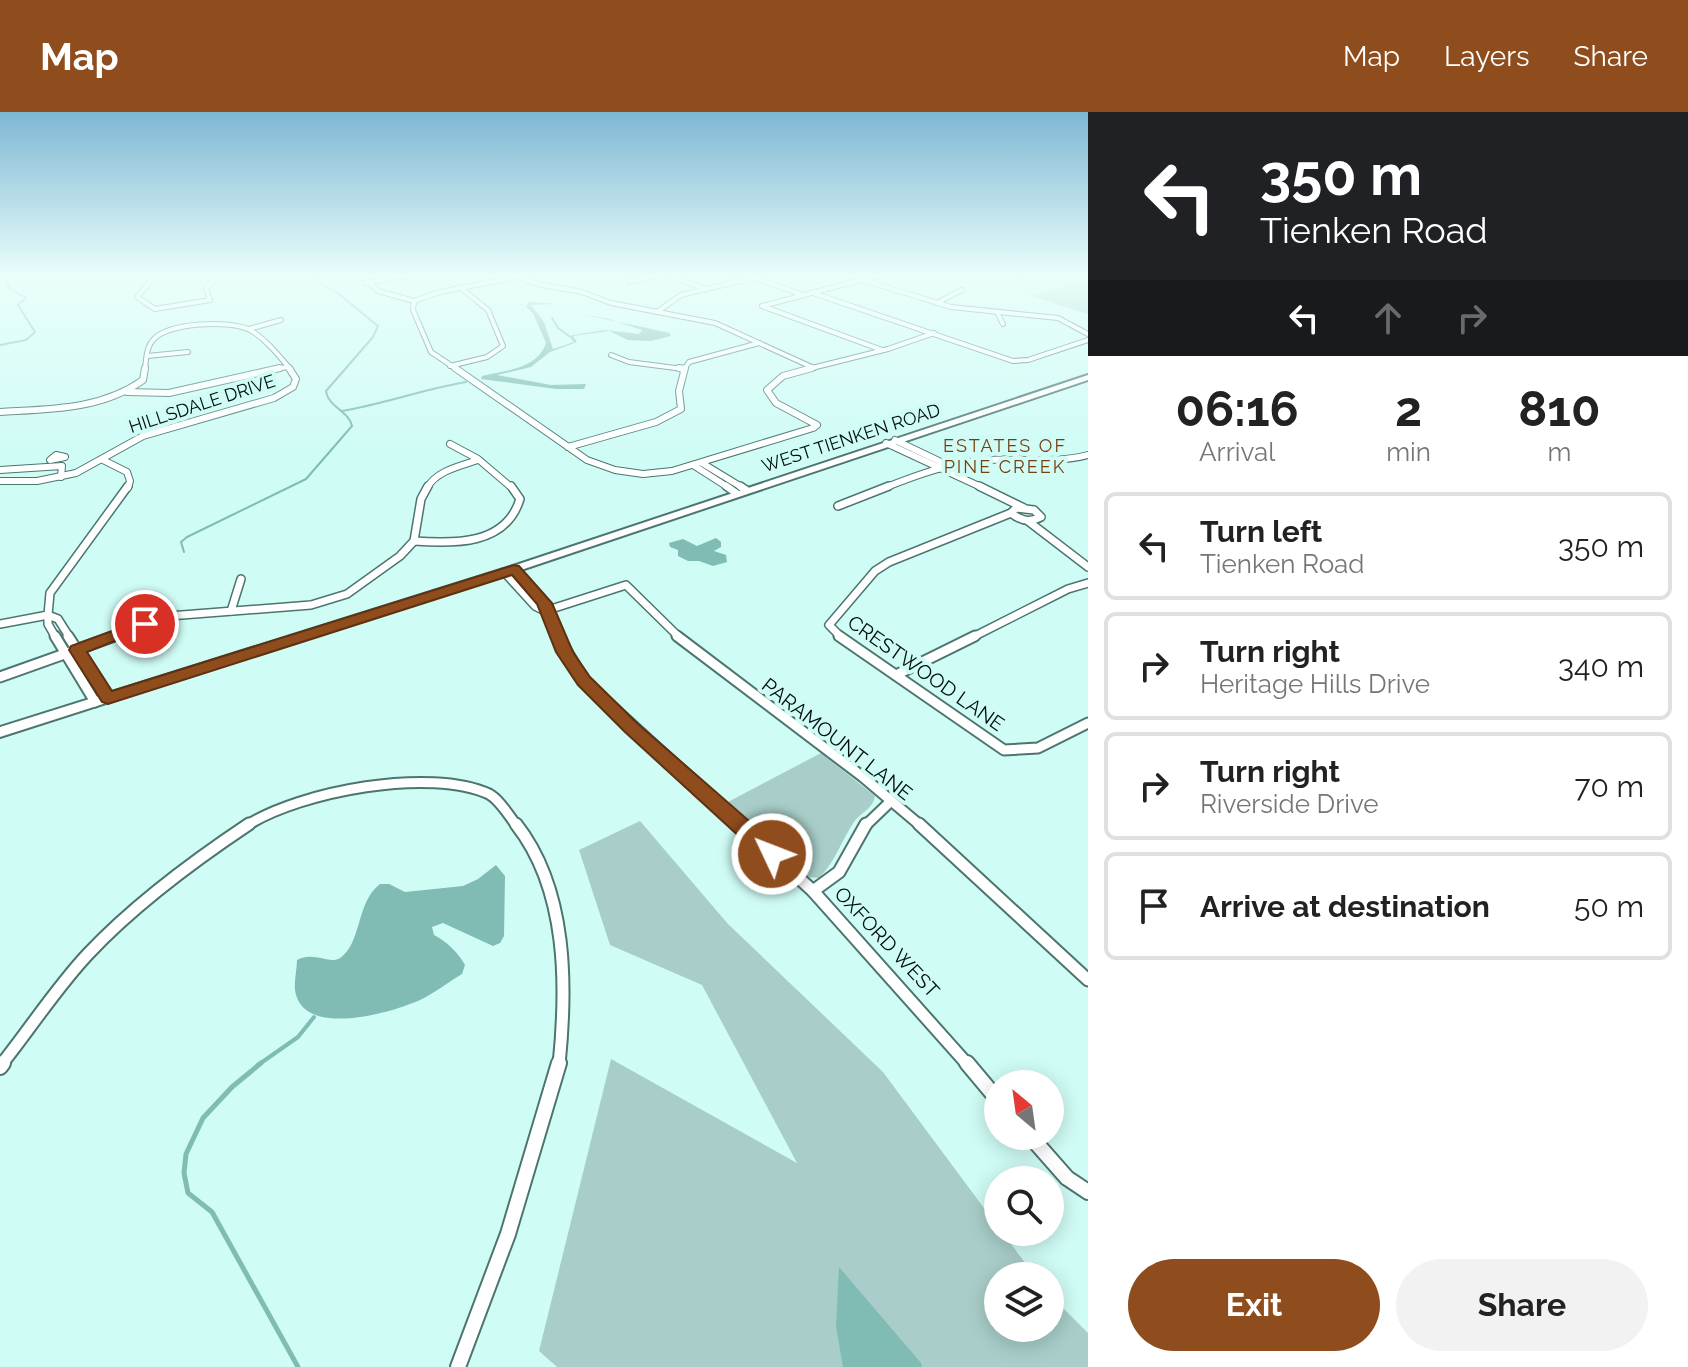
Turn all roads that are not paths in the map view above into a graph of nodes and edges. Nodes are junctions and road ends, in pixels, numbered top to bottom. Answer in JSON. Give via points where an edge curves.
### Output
{"nodes":[{"id":1,"x":163,"y":335,"type":"edge"},
{"id":2,"x":255,"y":335,"type":"edge"},
{"id":3,"x":422,"y":335,"type":"edge"},
{"id":4,"x":498,"y":335,"type":"edge"},
{"id":5,"x":740,"y":335,"type":"edge"},
{"id":6,"x":840,"y":335,"type":"edge"},
{"id":7,"x":929,"y":335,"type":"edge"},
{"id":8,"x":938,"y":335,"type":"edge"},
{"id":9,"x":1088,"y":340,"type":"edge"},
{"id":10,"x":759,"y":343,"type":"junction"},
{"id":11,"x":882,"y":350,"type":"junction"},
{"id":12,"x":188,"y":352,"type":"dead end"},
{"id":13,"x":611,"y":355,"type":"dead end"},
{"id":14,"x":147,"y":356,"type":"junction"},
{"id":15,"x":450,"y":366,"type":"junction"},
{"id":16,"x":287,"y":367,"type":"junction"},
{"id":17,"x":814,"y":368,"type":"junction"},
{"id":18,"x":683,"y":369,"type":"junction"},
{"id":19,"x":1088,"y":377,"type":"edge"},
{"id":20,"x":127,"y":392,"type":"junction"},
{"id":21,"x":0,"y":412,"type":"edge"},
{"id":22,"x":890,"y":442,"type":"junction"},
{"id":23,"x":450,"y":444,"type":"dead end"},
{"id":24,"x":568,"y":447,"type":"junction"},
{"id":25,"x":1088,"y":455,"type":"edge"},
{"id":26,"x":103,"y":460,"type":"junction"},
{"id":27,"x":478,"y":460,"type":"junction"},
{"id":28,"x":702,"y":463,"type":"junction"},
{"id":29,"x":693,"y":465,"type":"junction"},
{"id":30,"x":945,"y":469,"type":"junction"},
{"id":31,"x":0,"y":470,"type":"edge"},
{"id":32,"x":631,"y":473,"type":"junction"},
{"id":33,"x":61,"y":477,"type":"junction"},
{"id":34,"x":0,"y":481,"type":"edge"},
{"id":35,"x":627,"y":484,"type":"dead end"},
{"id":36,"x":741,"y":491,"type":"junction"},
{"id":37,"x":1007,"y":499,"type":"junction"},
{"id":38,"x":838,"y":506,"type":"dead end"},
{"id":39,"x":1024,"y":508,"type":"junction"},
{"id":40,"x":1011,"y":514,"type":"junction"},
{"id":41,"x":1028,"y":521,"type":"junction"},
{"id":42,"x":1037,"y":521,"type":"junction"},
{"id":43,"x":1042,"y":529,"type":"junction"},
{"id":44,"x":414,"y":541,"type":"junction"},
{"id":45,"x":1088,"y":567,"type":"edge"},
{"id":46,"x":509,"y":571,"type":"junction"},
{"id":47,"x":241,"y":579,"type":"dead end"},
{"id":48,"x":1088,"y":583,"type":"edge"},
{"id":49,"x":231,"y":611,"type":"junction"},
{"id":50,"x":545,"y":611,"type":"junction"},
{"id":51,"x":48,"y":615,"type":"junction"},
{"id":52,"x":0,"y":624,"type":"edge"},
{"id":53,"x":77,"y":650,"type":"junction"},
{"id":54,"x":66,"y":654,"type":"junction"},
{"id":55,"x":896,"y":675,"type":"junction"},
{"id":56,"x":0,"y":677,"type":"edge"},
{"id":57,"x":101,"y":700,"type":"junction"},
{"id":58,"x":1088,"y":723,"type":"edge"},
{"id":59,"x":0,"y":732,"type":"edge"},
{"id":60,"x":890,"y":802,"type":"junction"},
{"id":61,"x":813,"y":891,"type":"junction"},
{"id":62,"x":1088,"y":980,"type":"edge"},
{"id":63,"x":0,"y":1067,"type":"edge"},
{"id":64,"x":984,"y":1084,"type":"edge"},
{"id":65,"x":1042,"y":1150,"type":"edge"},
{"id":66,"x":1088,"y":1192,"type":"edge"},
{"id":67,"x":458,"y":1367,"type":"edge"}],
"edges":[{"from":1,"to":14,"type":"street","name":"HILLSDALE DRIVE","via":[[155,338]]},
{"from":2,"to":16,"type":"street","name":"HILLSDALE DRIVE"},
{"from":3,"to":15,"type":"street","via":[[428,350]]},
{"from":4,"to":15,"type":"street","via":[[503,346],[487,357]]},
{"from":5,"to":10,"type":"street"},
{"from":6,"to":11,"type":"street"},
{"from":7,"to":11,"type":"street"},
{"from":8,"to":9,"type":"street","via":[[1014,363]]},
{"from":10,"to":17,"type":"street"},
{"from":10,"to":18,"type":"street","via":[[694,359]]},
{"from":11,"to":17,"type":"street"},
{"from":12,"to":14,"type":"street"},
{"from":13,"to":18,"type":"street"},
{"from":14,"to":20,"type":"street","name":"HILLSDALE DRIVE","via":[[143,380]]},
{"from":15,"to":24,"type":"street"},
{"from":16,"to":20,"type":"street","via":[[169,393]]},
{"from":16,"to":26,"type":"street","name":"HILLSDALE DRIVE","via":[[296,379],[282,394],[143,436]]},
{"from":17,"to":28,"type":"street","via":[[775,380],[767,390],[776,403],[817,425]]},
{"from":18,"to":24,"type":"street","via":[[681,409],[656,422]]},
{"from":19,"to":22,"type":"street","name":"WEST TIENKEN ROAD"},
{"from":20,"to":21,"type":"street","name":"HILLSDALE DRIVE","via":[[87,403]]},
{"from":22,"to":30,"type":"street"},
{"from":22,"to":36,"type":"street","name":"WEST TIENKEN ROAD"},
{"from":23,"to":27,"type":"street"},
{"from":24,"to":32,"type":"street","via":[[596,465]]},
{"from":25,"to":30,"type":"street","via":[[1068,460],[978,460]]},
{"from":26,"to":33,"type":"street","name":"HILLSDALE DRIVE"},
{"from":26,"to":51,"type":"street","via":[[123,469],[130,487],[50,593]]},
{"from":27,"to":44,"type":"street","via":[[427,485]]},
{"from":27,"to":44,"type":"street","via":[[518,494],[513,520],[473,539]]},
{"from":28,"to":29,"type":"street"},
{"from":28,"to":36,"type":"street"},
{"from":29,"to":32,"type":"street","via":[[655,474]]},
{"from":29,"to":36,"type":"street"},
{"from":30,"to":37,"type":"street"},
{"from":30,"to":38,"type":"street"},
{"from":31,"to":33,"type":"street","via":[[62,463]]},
{"from":32,"to":35,"type":"street"},
{"from":33,"to":34,"type":"street","name":"HILLSDALE DRIVE"},
{"from":36,"to":46,"type":"street","name":"WEST TIENKEN ROAD"},
{"from":37,"to":39,"type":"street"},
{"from":37,"to":40,"type":"street"},
{"from":39,"to":40,"type":"street"},
{"from":39,"to":42,"type":"street","via":[[1038,512]]},
{"from":40,"to":41,"type":"street"},
{"from":40,"to":55,"type":"street","name":"CRESTWOOD LANE","via":[[889,562],[829,625]]},
{"from":41,"to":42,"type":"street"},
{"from":41,"to":43,"type":"street"},
{"from":42,"to":43,"type":"street"},
{"from":43,"to":45,"type":"street"},
{"from":44,"to":49,"type":"street","via":[[337,598]]},
{"from":46,"to":50,"type":"street","name":"OXFORD WEST","via":[[535,606]]},
{"from":46,"to":57,"type":"street","name":"WEST TIENKEN ROAD"},
{"from":47,"to":49,"type":"street"},
{"from":48,"to":55,"type":"street"},
{"from":49,"to":53,"type":"street","via":[[169,616]]},
{"from":50,"to":60,"type":"street","name":"PARAMOUNT LANE","via":[[626,585],[706,658]]},
{"from":50,"to":61,"type":"street","name":"OXFORD WEST","via":[[584,681]]},
{"from":51,"to":52,"type":"street"},
{"from":51,"to":53,"type":"street","via":[[58,619]]},
{"from":51,"to":54,"type":"street"},
{"from":53,"to":54,"type":"street"},
{"from":53,"to":57,"type":"street"},
{"from":54,"to":56,"type":"street"},
{"from":54,"to":57,"type":"street"},
{"from":55,"to":58,"type":"street","name":"CRESTWOOD LANE","via":[[1004,750],[1035,750]]},
{"from":57,"to":59,"type":"street","name":"WEST TIENKEN ROAD"},
{"from":60,"to":61,"type":"street","via":[[871,815],[842,868]]},
{"from":60,"to":62,"type":"street","name":"PARAMOUNT LANE"},
{"from":61,"to":64,"type":"street","name":"OXFORD WEST"},
{"from":63,"to":67,"type":"street","via":[[95,947],[204,854],[259,818],[323,793],[373,786],[459,783],[493,796],[537,862],[556,911],[565,994],[559,1065],[508,1234]]},
{"from":65,"to":66,"type":"street"}]}
